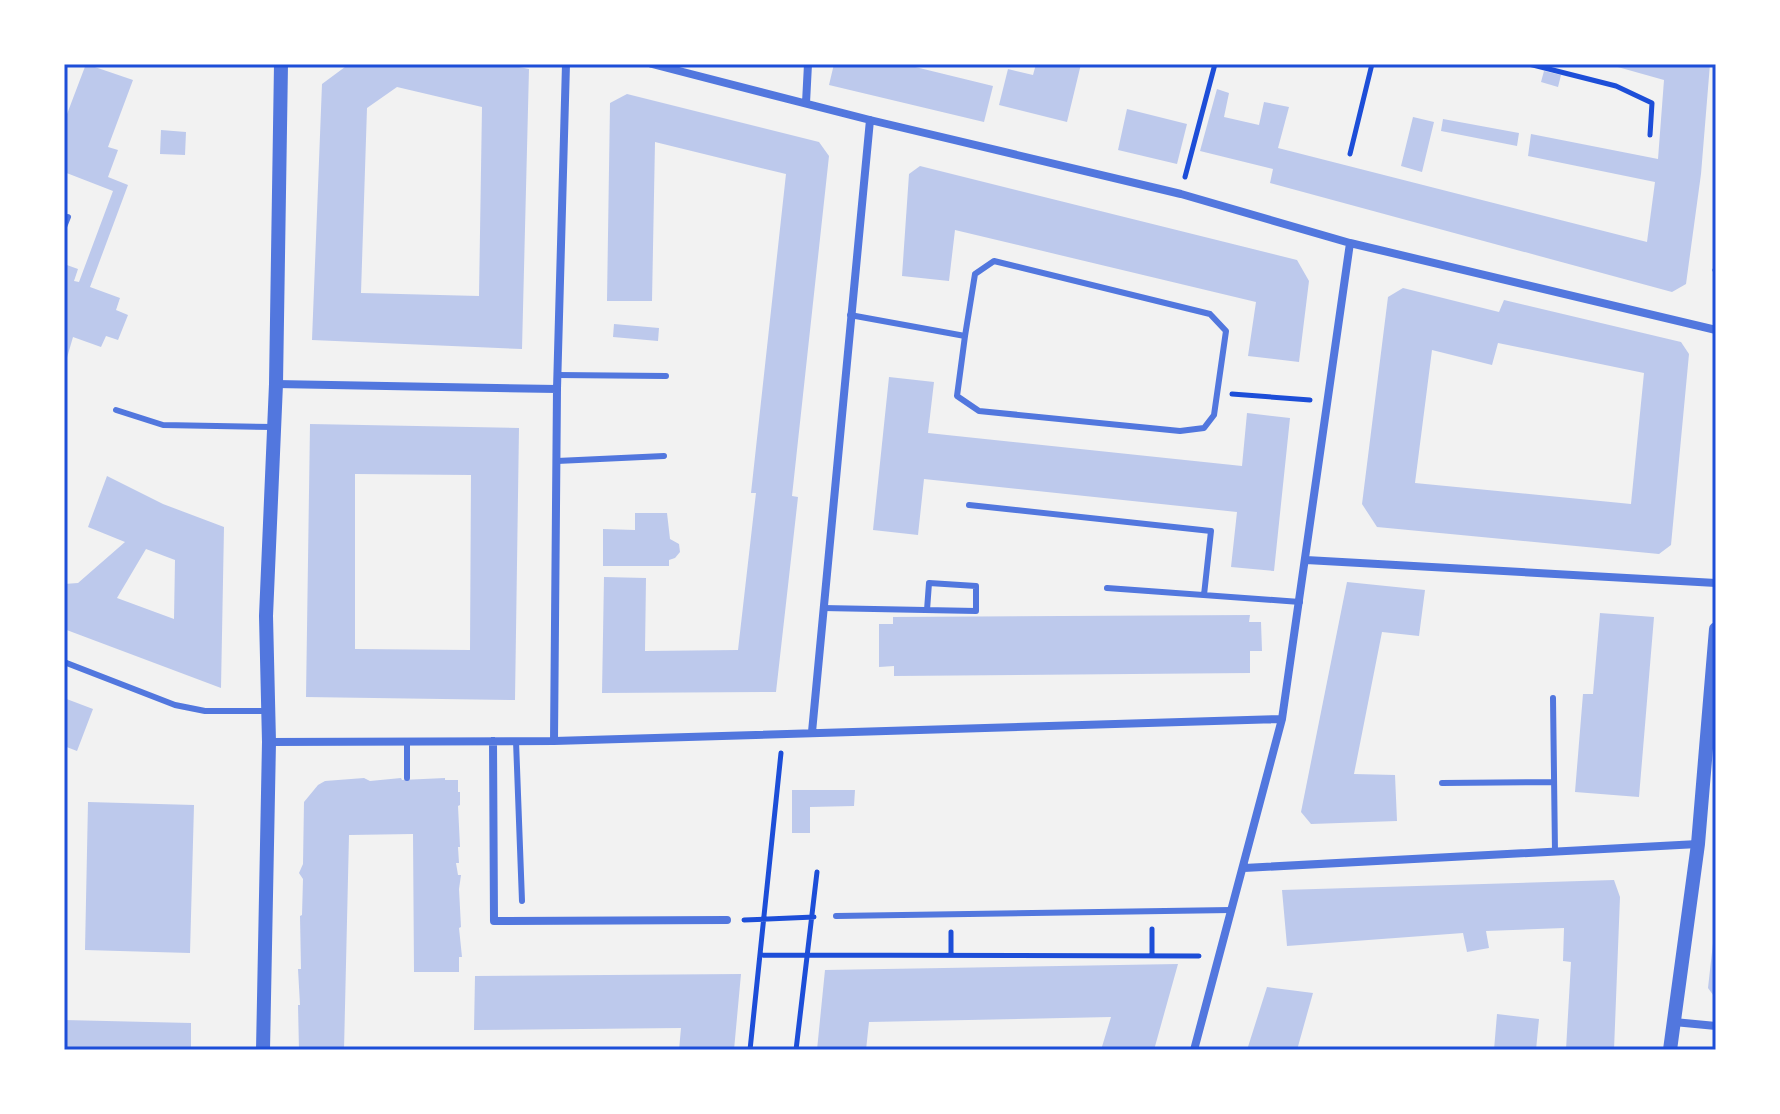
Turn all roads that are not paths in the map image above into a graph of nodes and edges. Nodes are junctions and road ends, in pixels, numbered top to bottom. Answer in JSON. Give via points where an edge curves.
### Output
{"nodes":[{"id":1,"x":281,"y":64,"type":"edge"},
{"id":2,"x":566,"y":64,"type":"edge"},
{"id":3,"x":652,"y":64,"type":"edge"},
{"id":4,"x":808,"y":64,"type":"edge"},
{"id":5,"x":806,"y":103,"type":"junction"},
{"id":6,"x":870,"y":120,"type":"junction"},
{"id":7,"x":68,"y":217,"type":"dead end"},
{"id":8,"x":64,"y":227,"type":"edge"},
{"id":9,"x":1350,"y":243,"type":"junction"},
{"id":10,"x":850,"y":315,"type":"junction"},
{"id":11,"x":1716,"y":330,"type":"edge"},
{"id":12,"x":965,"y":336,"type":"junction"},
{"id":13,"x":557,"y":375,"type":"junction"},
{"id":14,"x":666,"y":376,"type":"dead end"},
{"id":15,"x":276,"y":384,"type":"junction"},
{"id":16,"x":557,"y":389,"type":"junction"},
{"id":17,"x":116,"y":410,"type":"dead end"},
{"id":18,"x":274,"y":427,"type":"junction"},
{"id":19,"x":664,"y":456,"type":"dead end"},
{"id":20,"x":557,"y":461,"type":"junction"},
{"id":21,"x":969,"y":505,"type":"dead end"},
{"id":22,"x":1306,"y":560,"type":"junction"},
{"id":23,"x":1716,"y":583,"type":"edge"},
{"id":24,"x":1107,"y":588,"type":"dead end"},
{"id":25,"x":1204,"y":595,"type":"junction"},
{"id":26,"x":1300,"y":602,"type":"junction"},
{"id":27,"x":823,"y":608,"type":"junction"},
{"id":28,"x":927,"y":610,"type":"junction"},
{"id":29,"x":1716,"y":629,"type":"edge"},
{"id":30,"x":64,"y":662,"type":"edge"},
{"id":31,"x":1553,"y":698,"type":"dead end"},
{"id":32,"x":267,"y":711,"type":"junction"},
{"id":33,"x":1282,"y":719,"type":"junction"},
{"id":34,"x":812,"y":732,"type":"junction"},
{"id":35,"x":1712,"y":740,"type":"edge"},
{"id":36,"x":407,"y":741,"type":"junction"},
{"id":37,"x":493,"y":741,"type":"junction"},
{"id":38,"x":516,"y":741,"type":"junction"},
{"id":39,"x":554,"y":741,"type":"junction"},
{"id":40,"x":269,"y":742,"type":"junction"},
{"id":41,"x":407,"y":778,"type":"dead end"},
{"id":42,"x":1554,"y":782,"type":"junction"},
{"id":43,"x":1442,"y":783,"type":"dead end"},
{"id":44,"x":1698,"y":844,"type":"junction"},
{"id":45,"x":1555,"y":852,"type":"junction"},
{"id":46,"x":1244,"y":868,"type":"junction"},
{"id":47,"x":522,"y":901,"type":"dead end"},
{"id":48,"x":1231,"y":910,"type":"junction"},
{"id":49,"x":836,"y":916,"type":"road end"},
{"id":50,"x":727,"y":920,"type":"road end"},
{"id":51,"x":1674,"y":1022,"type":"junction"},
{"id":52,"x":1716,"y":1026,"type":"edge"},
{"id":53,"x":263,"y":1050,"type":"edge"},
{"id":54,"x":1194,"y":1050,"type":"edge"},
{"id":55,"x":1670,"y":1050,"type":"edge"}],
"edges":[{"from":1,"to":15,"type":"street"},
{"from":2,"to":13,"type":"street"},
{"from":3,"to":5,"type":"street"},
{"from":4,"to":5,"type":"street"},
{"from":5,"to":6,"type":"street"},
{"from":6,"to":9,"type":"street","via":[[1181,194]]},
{"from":6,"to":10,"type":"street"},
{"from":7,"to":8,"type":"lane"},
{"from":9,"to":11,"type":"street"},
{"from":9,"to":22,"type":"street"},
{"from":10,"to":12,"type":"lane"},
{"from":10,"to":27,"type":"street"},
{"from":12,"to":12,"type":"lane","via":[[957,396],[979,411],[1180,431],[1204,428],[1214,415],[1226,331],[1210,314],[994,261],[975,274]]},
{"from":13,"to":14,"type":"lane"},
{"from":13,"to":16,"type":"street"},
{"from":15,"to":16,"type":"street"},
{"from":15,"to":18,"type":"street"},
{"from":16,"to":20,"type":"street"},
{"from":17,"to":18,"type":"lane","via":[[163,425]]},
{"from":18,"to":32,"type":"street"},
{"from":19,"to":20,"type":"lane"},
{"from":20,"to":39,"type":"street"},
{"from":21,"to":25,"type":"lane","via":[[1211,531]]},
{"from":22,"to":23,"type":"street"},
{"from":22,"to":26,"type":"street"},
{"from":24,"to":25,"type":"lane"},
{"from":25,"to":26,"type":"lane"},
{"from":26,"to":33,"type":"street"},
{"from":27,"to":28,"type":"lane"},
{"from":27,"to":34,"type":"street"},
{"from":28,"to":28,"type":"lane","via":[[976,611],[976,586],[929,583]]},
{"from":29,"to":35,"type":"street"},
{"from":30,"to":32,"type":"lane","via":[[175,705],[205,711]]},
{"from":31,"to":42,"type":"lane"},
{"from":32,"to":40,"type":"street"},
{"from":33,"to":34,"type":"street"},
{"from":33,"to":46,"type":"street"},
{"from":34,"to":39,"type":"street"},
{"from":35,"to":44,"type":"street"},
{"from":36,"to":37,"type":"street"},
{"from":36,"to":40,"type":"street"},
{"from":36,"to":41,"type":"lane"},
{"from":37,"to":38,"type":"street"},
{"from":37,"to":50,"type":"street","via":[[494,921]]},
{"from":38,"to":39,"type":"street"},
{"from":38,"to":47,"type":"lane"},
{"from":40,"to":53,"type":"street"},
{"from":42,"to":43,"type":"lane"},
{"from":42,"to":45,"type":"lane"},
{"from":44,"to":45,"type":"street"},
{"from":44,"to":51,"type":"street"},
{"from":45,"to":46,"type":"street"},
{"from":46,"to":48,"type":"street"},
{"from":48,"to":49,"type":"lane"},
{"from":48,"to":54,"type":"street"},
{"from":51,"to":52,"type":"street"},
{"from":51,"to":55,"type":"street"}]}
